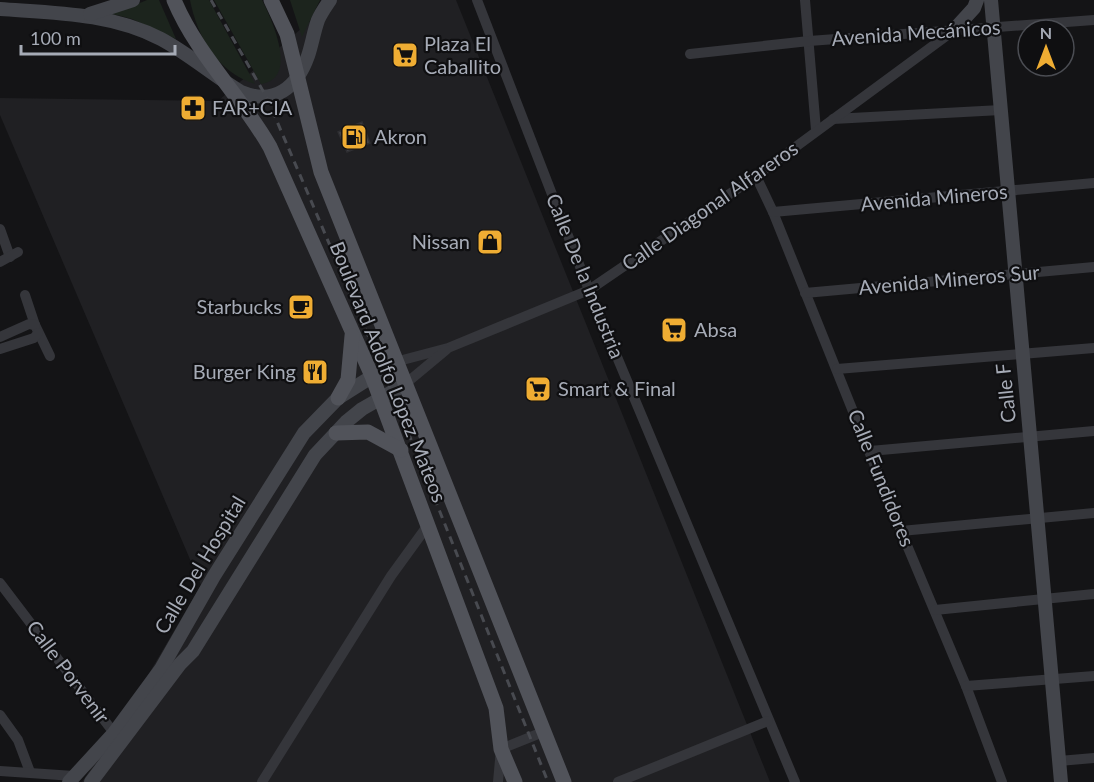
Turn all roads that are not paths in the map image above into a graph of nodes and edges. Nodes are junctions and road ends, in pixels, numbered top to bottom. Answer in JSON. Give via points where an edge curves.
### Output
{"nodes":[{"id":1,"x":133,"y":0,"type":"edge"},
{"id":2,"x":174,"y":0,"type":"edge"},
{"id":3,"x":271,"y":0,"type":"edge"},
{"id":4,"x":330,"y":0,"type":"edge"},
{"id":5,"x":477,"y":0,"type":"edge"},
{"id":6,"x":805,"y":0,"type":"edge"},
{"id":7,"x":977,"y":0,"type":"edge"},
{"id":8,"x":991,"y":0,"type":"edge"},
{"id":9,"x":0,"y":9,"type":"edge"},
{"id":10,"x":85,"y":15,"type":"junction"},
{"id":11,"x":1094,"y":20,"type":"edge"},
{"id":12,"x":993,"y":28,"type":"junction"},
{"id":13,"x":953,"y":31,"type":"junction"},
{"id":14,"x":809,"y":41,"type":"junction"},
{"id":15,"x":690,"y":54,"type":"dead end"},
{"id":16,"x":298,"y":78,"type":"junction"},
{"id":17,"x":224,"y":83,"type":"junction"},
{"id":18,"x":1001,"y":110,"type":"junction"},
{"id":19,"x":832,"y":119,"type":"junction"},
{"id":20,"x":816,"y":130,"type":"junction"},
{"id":21,"x":756,"y":176,"type":"junction"},
{"id":22,"x":1094,"y":183,"type":"edge"},
{"id":23,"x":1009,"y":191,"type":"junction"},
{"id":24,"x":773,"y":212,"type":"junction"},
{"id":25,"x":0,"y":229,"type":"edge"},
{"id":26,"x":9,"y":257,"type":"edge"},
{"id":27,"x":1094,"y":267,"type":"edge"},
{"id":28,"x":1014,"y":273,"type":"junction"},
{"id":29,"x":589,"y":290,"type":"junction"},
{"id":30,"x":805,"y":293,"type":"junction"},
{"id":31,"x":25,"y":296,"type":"dead end"},
{"id":32,"x":37,"y":329,"type":"junction"},
{"id":33,"x":352,"y":330,"type":"junction"},
{"id":34,"x":0,"y":337,"type":"edge"},
{"id":35,"x":448,"y":348,"type":"junction"},
{"id":36,"x":1094,"y":348,"type":"edge"},
{"id":37,"x":0,"y":349,"type":"edge"},
{"id":38,"x":1022,"y":353,"type":"junction"},
{"id":39,"x":50,"y":356,"type":"dead end"},
{"id":40,"x":395,"y":362,"type":"junction"},
{"id":41,"x":837,"y":369,"type":"junction"},
{"id":42,"x":372,"y":376,"type":"junction"},
{"id":43,"x":404,"y":385,"type":"junction"},
{"id":44,"x":338,"y":398,"type":"junction"},
{"id":45,"x":380,"y":400,"type":"junction"},
{"id":46,"x":1094,"y":431,"type":"edge"},
{"id":47,"x":336,"y":433,"type":"junction"},
{"id":48,"x":1030,"y":436,"type":"junction"},
{"id":49,"x":401,"y":450,"type":"junction"},
{"id":50,"x":870,"y":452,"type":"junction"},
{"id":51,"x":1094,"y":513,"type":"edge"},
{"id":52,"x":1036,"y":518,"type":"junction"},
{"id":53,"x":428,"y":525,"type":"junction"},
{"id":54,"x":901,"y":531,"type":"junction"},
{"id":55,"x":0,"y":583,"type":"edge"},
{"id":56,"x":1094,"y":594,"type":"edge"},
{"id":57,"x":1044,"y":598,"type":"junction"},
{"id":58,"x":934,"y":610,"type":"junction"},
{"id":59,"x":1094,"y":676,"type":"edge"},
{"id":60,"x":1053,"y":680,"type":"junction"},
{"id":61,"x":966,"y":686,"type":"junction"},
{"id":62,"x":0,"y":715,"type":"edge"},
{"id":63,"x":768,"y":721,"type":"junction"},
{"id":64,"x":543,"y":732,"type":"junction"},
{"id":65,"x":114,"y":733,"type":"junction"},
{"id":66,"x":501,"y":748,"type":"junction"},
{"id":67,"x":1094,"y":758,"type":"edge"},
{"id":68,"x":1059,"y":761,"type":"junction"},
{"id":69,"x":0,"y":771,"type":"edge"},
{"id":70,"x":30,"y":772,"type":"junction"},
{"id":71,"x":74,"y":780,"type":"edge"},
{"id":72,"x":91,"y":782,"type":"edge"},
{"id":73,"x":262,"y":782,"type":"edge"},
{"id":74,"x":498,"y":782,"type":"edge"},
{"id":75,"x":515,"y":782,"type":"edge"},
{"id":76,"x":564,"y":782,"type":"edge"},
{"id":77,"x":618,"y":782,"type":"edge"},
{"id":78,"x":795,"y":782,"type":"edge"},
{"id":79,"x":1002,"y":782,"type":"edge"},
{"id":80,"x":1061,"y":782,"type":"edge"}],
"edges":[{"from":1,"to":10,"type":"street"},
{"from":2,"to":17,"type":"main road","name":"Boulevard Adolfo López Mateos"},
{"from":3,"to":16,"type":"main road","name":"Boulevard Adolfo López Mateos","via":[[287,34]]},
{"from":4,"to":16,"type":"street"},
{"from":5,"to":29,"type":"street","name":"Calle De la Industria"},
{"from":6,"to":14,"type":"street"},
{"from":7,"to":13,"type":"street"},
{"from":8,"to":12,"type":"street","name":"Calle F"},
{"from":9,"to":10,"type":"street"},
{"from":10,"to":17,"type":"street","via":[[154,36]]},
{"from":11,"to":12,"type":"street","name":"Avenida Mecánicos"},
{"from":12,"to":13,"type":"street","name":"Avenida Mecánicos"},
{"from":12,"to":18,"type":"street","name":"Calle F"},
{"from":13,"to":14,"type":"street","name":"Avenida Mecánicos"},
{"from":13,"to":19,"type":"street","name":"Calle Diagonal Alfareros"},
{"from":14,"to":15,"type":"street","name":"Avenida Mecánicos"},
{"from":14,"to":20,"type":"street"},
{"from":16,"to":17,"type":"street","via":[[267,98],[254,98]]},
{"from":16,"to":40,"type":"main road","name":"Boulevard Adolfo López Mateos","via":[[321,172]]},
{"from":17,"to":33,"type":"main road","name":"Boulevard Adolfo López Mateos","via":[[270,147]]},
{"from":18,"to":19,"type":"street"},
{"from":18,"to":23,"type":"street","name":"Calle F"},
{"from":19,"to":20,"type":"street","name":"Calle Diagonal Alfareros"},
{"from":20,"to":21,"type":"street","name":"Calle Diagonal Alfareros"},
{"from":21,"to":24,"type":"street","name":"Calle Fundidores"},
{"from":21,"to":29,"type":"street","name":"Calle Diagonal Alfareros"},
{"from":22,"to":23,"type":"street","name":"Avenida Mineros"},
{"from":23,"to":24,"type":"street","name":"Avenida Mineros"},
{"from":23,"to":28,"type":"street","name":"Calle F"},
{"from":24,"to":30,"type":"street","name":"Calle Fundidores"},
{"from":25,"to":26,"type":"street"},
{"from":27,"to":28,"type":"street","name":"Avenida Mineros Sur"},
{"from":28,"to":30,"type":"street","name":"Avenida Mineros Sur"},
{"from":28,"to":38,"type":"street","name":"Calle F"},
{"from":29,"to":35,"type":"street","name":"Calle Diagonal Alfareros"},
{"from":29,"to":63,"type":"street","name":"Calle De la Industria"},
{"from":30,"to":41,"type":"street","name":"Calle Fundidores"},
{"from":31,"to":32,"type":"street"},
{"from":32,"to":34,"type":"street","via":[[29,324]]},
{"from":32,"to":37,"type":"street","via":[[34,338]]},
{"from":32,"to":39,"type":"street"},
{"from":33,"to":42,"type":"main road","name":"Boulevard Adolfo López Mateos"},
{"from":33,"to":44,"type":"main road","via":[[348,380]]},
{"from":35,"to":40,"type":"street","name":"Calle Diagonal Alfareros"},
{"from":35,"to":43,"type":"street","name":"Calle Diagonal Alfareros"},
{"from":36,"to":38,"type":"street"},
{"from":38,"to":41,"type":"street"},
{"from":38,"to":48,"type":"street","name":"Calle F"},
{"from":40,"to":42,"type":"street","name":"Calle Del Hospital"},
{"from":40,"to":43,"type":"main road","name":"Boulevard Adolfo López Mateos"},
{"from":41,"to":50,"type":"street","name":"Calle Fundidores"},
{"from":42,"to":44,"type":"street","name":"Calle Del Hospital"},
{"from":42,"to":45,"type":"main road","name":"Boulevard Adolfo López Mateos"},
{"from":43,"to":45,"type":"street","name":"Calle Del Hospital"},
{"from":43,"to":64,"type":"main road","name":"Boulevard Adolfo López Mateos"},
{"from":44,"to":65,"type":"street","name":"Calle Del Hospital","via":[[304,433],[214,576],[162,669]]},
{"from":45,"to":47,"type":"street","name":"Calle Del Hospital"},
{"from":45,"to":49,"type":"main road","name":"Boulevard Adolfo López Mateos"},
{"from":46,"to":48,"type":"street"},
{"from":47,"to":49,"type":"main road","via":[[368,432]]},
{"from":47,"to":72,"type":"street","name":"Calle Del Hospital","via":[[315,455],[193,651]]},
{"from":48,"to":50,"type":"street"},
{"from":48,"to":52,"type":"street","name":"Calle F"},
{"from":49,"to":53,"type":"main road","name":"Boulevard Adolfo López Mateos"},
{"from":50,"to":54,"type":"street","name":"Calle Fundidores"},
{"from":51,"to":52,"type":"street"},
{"from":52,"to":54,"type":"street"},
{"from":52,"to":57,"type":"street","name":"Calle F"},
{"from":53,"to":66,"type":"main road","name":"Boulevard Adolfo López Mateos","via":[[496,708]]},
{"from":53,"to":73,"type":"street","via":[[391,576]]},
{"from":54,"to":58,"type":"street","name":"Calle Fundidores"},
{"from":55,"to":65,"type":"street","name":"Calle Porvenir"},
{"from":56,"to":57,"type":"street"},
{"from":57,"to":58,"type":"street"},
{"from":57,"to":60,"type":"street","name":"Calle F"},
{"from":58,"to":61,"type":"street","name":"Calle Fundidores"},
{"from":59,"to":60,"type":"street"},
{"from":60,"to":61,"type":"street"},
{"from":60,"to":68,"type":"street","name":"Calle F"},
{"from":61,"to":79,"type":"street","name":"Calle Fundidores"},
{"from":62,"to":70,"type":"street","via":[[18,740]]},
{"from":63,"to":77,"type":"street"},
{"from":63,"to":78,"type":"street","name":"Calle De la Industria"},
{"from":64,"to":66,"type":"street"},
{"from":64,"to":76,"type":"main road","name":"Boulevard Adolfo López Mateos"},
{"from":65,"to":71,"type":"street","name":"Calle Del Hospital"},
{"from":66,"to":74,"type":"street"},
{"from":66,"to":75,"type":"main road","name":"Boulevard Adolfo López Mateos"},
{"from":67,"to":68,"type":"street"},
{"from":68,"to":80,"type":"street","name":"Calle F"},
{"from":69,"to":70,"type":"street"},
{"from":70,"to":71,"type":"street"}]}
